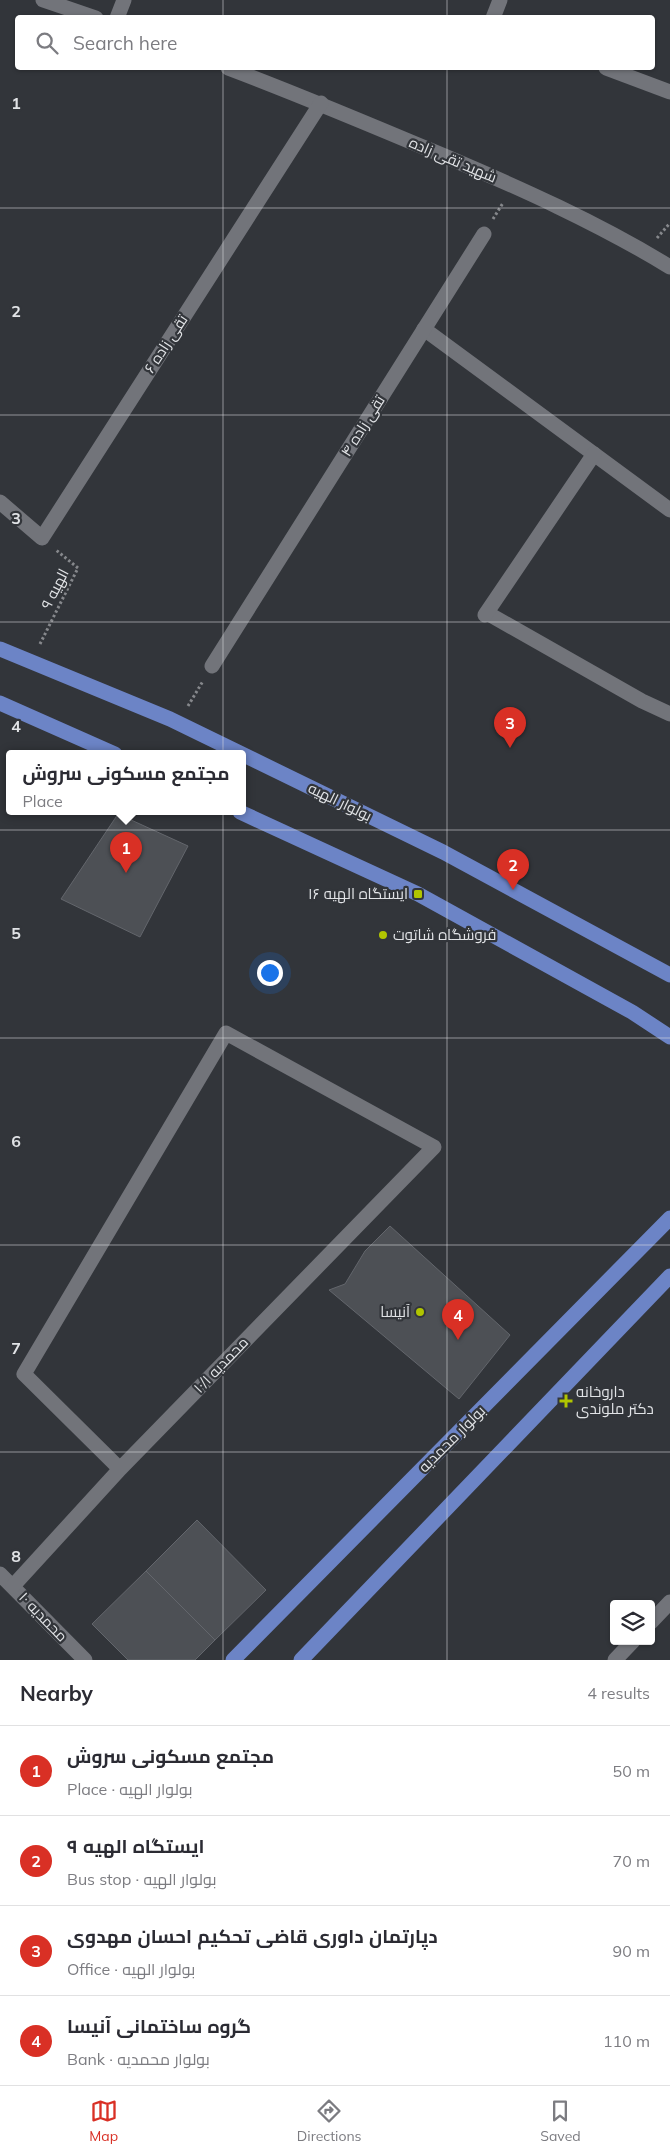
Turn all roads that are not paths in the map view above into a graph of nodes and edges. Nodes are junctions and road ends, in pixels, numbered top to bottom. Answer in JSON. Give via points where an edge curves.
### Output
{"nodes":[{"id":1,"x":43,"y":0,"type":"edge"},
{"id":2,"x":124,"y":0,"type":"edge"},
{"id":3,"x":500,"y":0,"type":"edge"},
{"id":4,"x":87,"y":15,"type":"edge"},
{"id":5,"x":118,"y":15,"type":"edge"},
{"id":6,"x":494,"y":15,"type":"edge"},
{"id":7,"x":233,"y":70,"type":"edge"},
{"id":8,"x":611,"y":70,"type":"edge"},
{"id":9,"x":670,"y":92,"type":"edge"},
{"id":10,"x":321,"y":103,"type":"junction"},
{"id":11,"x":484,"y":234,"type":"road end"},
{"id":12,"x":670,"y":267,"type":"edge"},
{"id":13,"x":424,"y":329,"type":"junction"},
{"id":14,"x":594,"y":454,"type":"junction"},
{"id":15,"x":0,"y":502,"type":"edge"},
{"id":16,"x":670,"y":510,"type":"edge"},
{"id":17,"x":0,"y":649,"type":"edge"},
{"id":18,"x":212,"y":666,"type":"road end"},
{"id":19,"x":0,"y":703,"type":"edge"},
{"id":20,"x":670,"y":714,"type":"edge"},
{"id":21,"x":106,"y":750,"type":"edge"},
{"id":22,"x":234,"y":750,"type":"edge"},
{"id":23,"x":246,"y":756,"type":"edge"},
{"id":24,"x":246,"y":815,"type":"edge"},
{"id":25,"x":670,"y":976,"type":"edge"},
{"id":26,"x":670,"y":1037,"type":"edge"},
{"id":27,"x":670,"y":1218,"type":"edge"},
{"id":28,"x":670,"y":1276,"type":"edge"},
{"id":29,"x":120,"y":1469,"type":"junction"},
{"id":30,"x":0,"y":1574,"type":"edge"},
{"id":31,"x":13,"y":1586,"type":"junction"},
{"id":32,"x":670,"y":1602,"type":"edge"},
{"id":33,"x":655,"y":1618,"type":"edge"},
{"id":34,"x":629,"y":1645,"type":"edge"},
{"id":35,"x":85,"y":1660,"type":"edge"},
{"id":36,"x":234,"y":1660,"type":"edge"},
{"id":37,"x":301,"y":1660,"type":"edge"},
{"id":38,"x":615,"y":1660,"type":"edge"}],
"edges":[{"from":1,"to":4,"type":"street"},
{"from":2,"to":5,"type":"street"},
{"from":3,"to":6,"type":"street"},
{"from":7,"to":10,"type":"street","name":"شهید تقی زاده"},
{"from":8,"to":9,"type":"street"},
{"from":10,"to":12,"type":"street","name":"شهید تقی زاده","via":[[514,186]]},
{"from":10,"to":15,"type":"street","name":"تقی زاده ۶","via":[[42,538]]},
{"from":11,"to":13,"type":"street","name":"تقی زاده ۴"},
{"from":13,"to":14,"type":"street"},
{"from":13,"to":18,"type":"street","name":"تقی زاده ۴"},
{"from":14,"to":16,"type":"street"},
{"from":14,"to":20,"type":"street","via":[[486,614]]},
{"from":17,"to":22,"type":"main road","name":"بولوار الهیه","via":[[177,722]]},
{"from":19,"to":21,"type":"main road"},
{"from":23,"to":25,"type":"main road","name":"بولوار الهیه","via":[[443,852]]},
{"from":24,"to":26,"type":"main road","via":[[418,894],[632,1012]]},
{"from":27,"to":36,"type":"main road","name":"بولوار محمدیه"},
{"from":28,"to":37,"type":"main road"},
{"from":29,"to":29,"type":"street","name":"محمدیه ۱۰/۱","via":[[24,1374],[226,1033],[434,1147]]},
{"from":29,"to":31,"type":"street","name":"محمدیه ۱۰/۱"},
{"from":30,"to":31,"type":"street","name":"محمدیه ۱۰"},
{"from":31,"to":35,"type":"street","name":"محمدیه ۱۰"},
{"from":32,"to":33,"type":"street"},
{"from":34,"to":38,"type":"street"}]}
